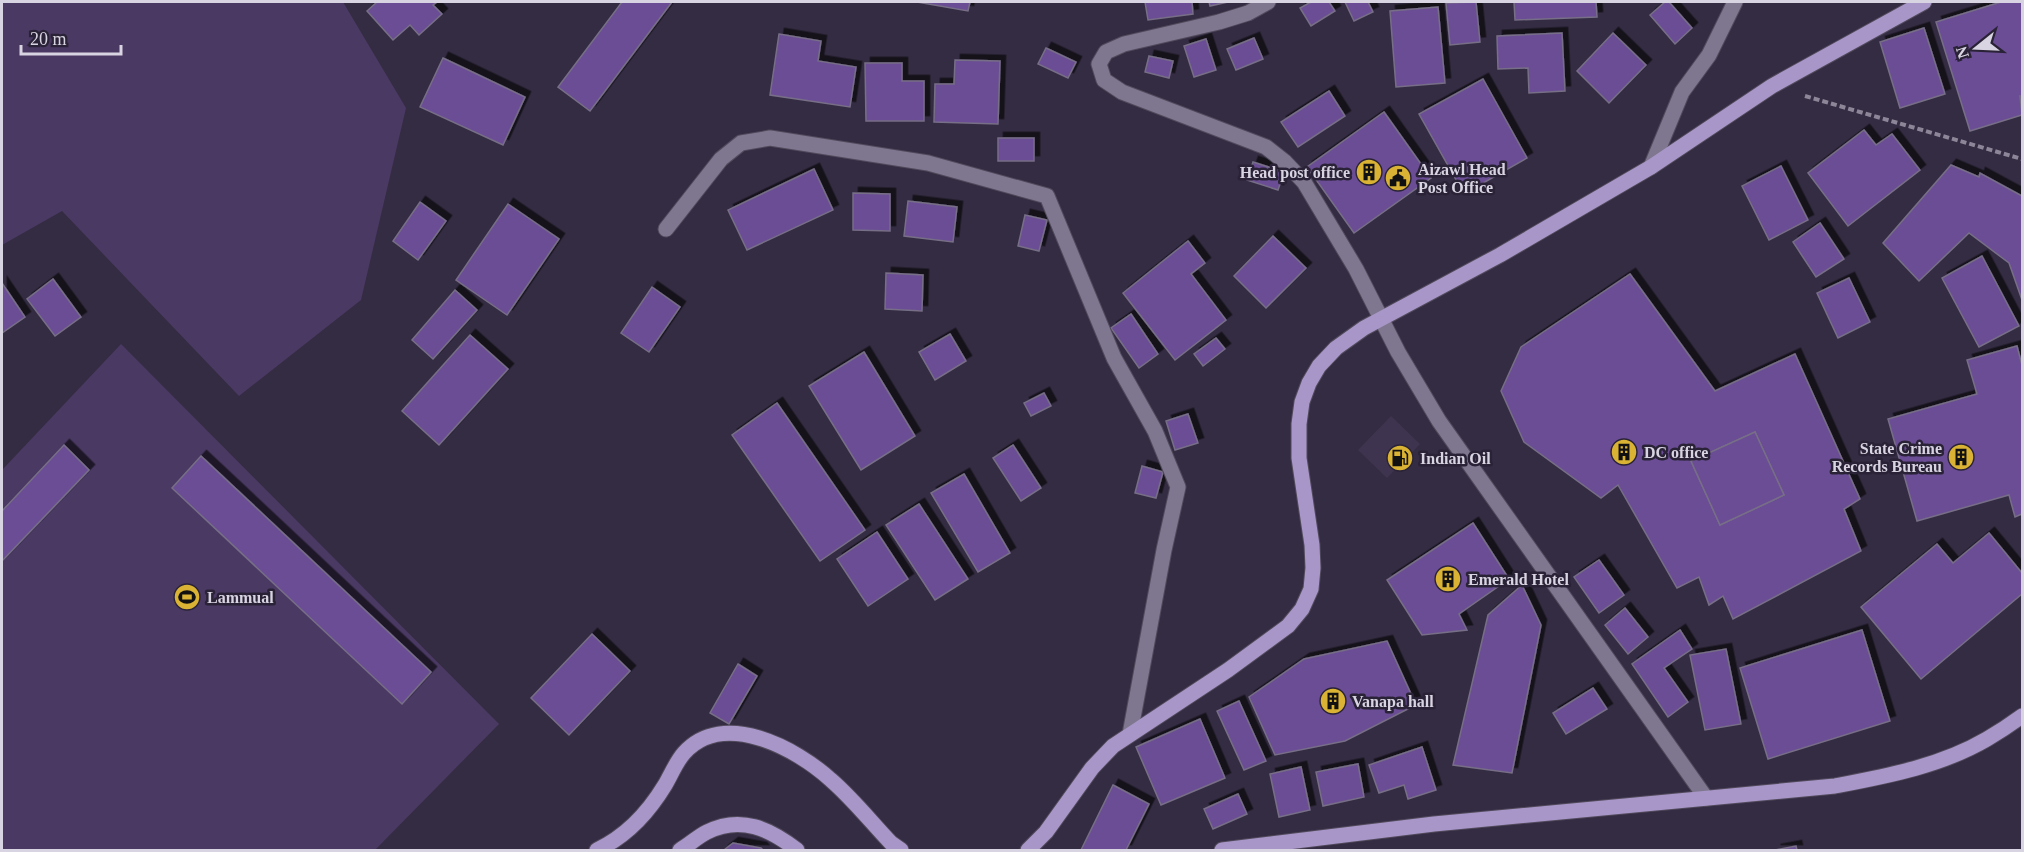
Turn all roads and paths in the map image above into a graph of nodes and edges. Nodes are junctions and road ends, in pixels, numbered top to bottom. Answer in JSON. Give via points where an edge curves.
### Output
{"nodes":[{"id":1,"x":1268,"y":2,"type":"edge"},
{"id":2,"x":1735,"y":2,"type":"edge"},
{"id":3,"x":1924,"y":2,"type":"edge"},
{"id":4,"x":1772,"y":86,"type":"junction"},
{"id":5,"x":2022,"y":159,"type":"edge"},
{"id":6,"x":1651,"y":167,"type":"junction"},
{"id":7,"x":666,"y":229,"type":"dead end"},
{"id":8,"x":1381,"y":319,"type":"junction"},
{"id":9,"x":2022,"y":716,"type":"edge"},
{"id":10,"x":1130,"y":734,"type":"junction"},
{"id":11,"x":1707,"y":798,"type":"junction"},
{"id":12,"x":597,"y":850,"type":"edge"},
{"id":13,"x":680,"y":850,"type":"edge"},
{"id":14,"x":796,"y":850,"type":"edge"},
{"id":15,"x":901,"y":850,"type":"edge"},
{"id":16,"x":1028,"y":850,"type":"edge"},
{"id":17,"x":1222,"y":850,"type":"edge"}],
"edges":[{"from":1,"to":8,"type":"street","via":[[1219,22],[1124,44],[1106,52],[1099,64],[1104,80],[1122,92],[1266,147],[1285,162],[1304,182],[1356,268]]},
{"from":2,"to":6,"type":"street","via":[[1709,54],[1682,92]]},
{"from":3,"to":4,"type":"main road"},
{"from":4,"to":5,"type":"path"},
{"from":4,"to":6,"type":"main road"},
{"from":6,"to":8,"type":"main road"},
{"from":7,"to":10,"type":"street","via":[[721,159],[741,143],[770,138],[928,163],[1047,196],[1114,358],[1155,431],[1178,487]]},
{"from":8,"to":10,"type":"main road","via":[[1336,348],[1319,366],[1302,402],[1299,458],[1313,568],[1311,589],[1302,609],[1288,626]]},
{"from":8,"to":11,"type":"street","via":[[1439,421]]},
{"from":9,"to":11,"type":"main road","via":[[1986,740],[1907,770],[1835,786]]},
{"from":10,"to":16,"type":"main road","via":[[1092,768],[1046,832]]},
{"from":11,"to":17,"type":"main road","via":[[1434,824]]},
{"from":12,"to":15,"type":"main road","via":[[612,843],[653,805],[683,754],[701,740],[724,733],[746,734],[776,744],[803,760],[831,779]]},
{"from":13,"to":14,"type":"main road","via":[[707,832],[751,825],[777,835]]}]}
